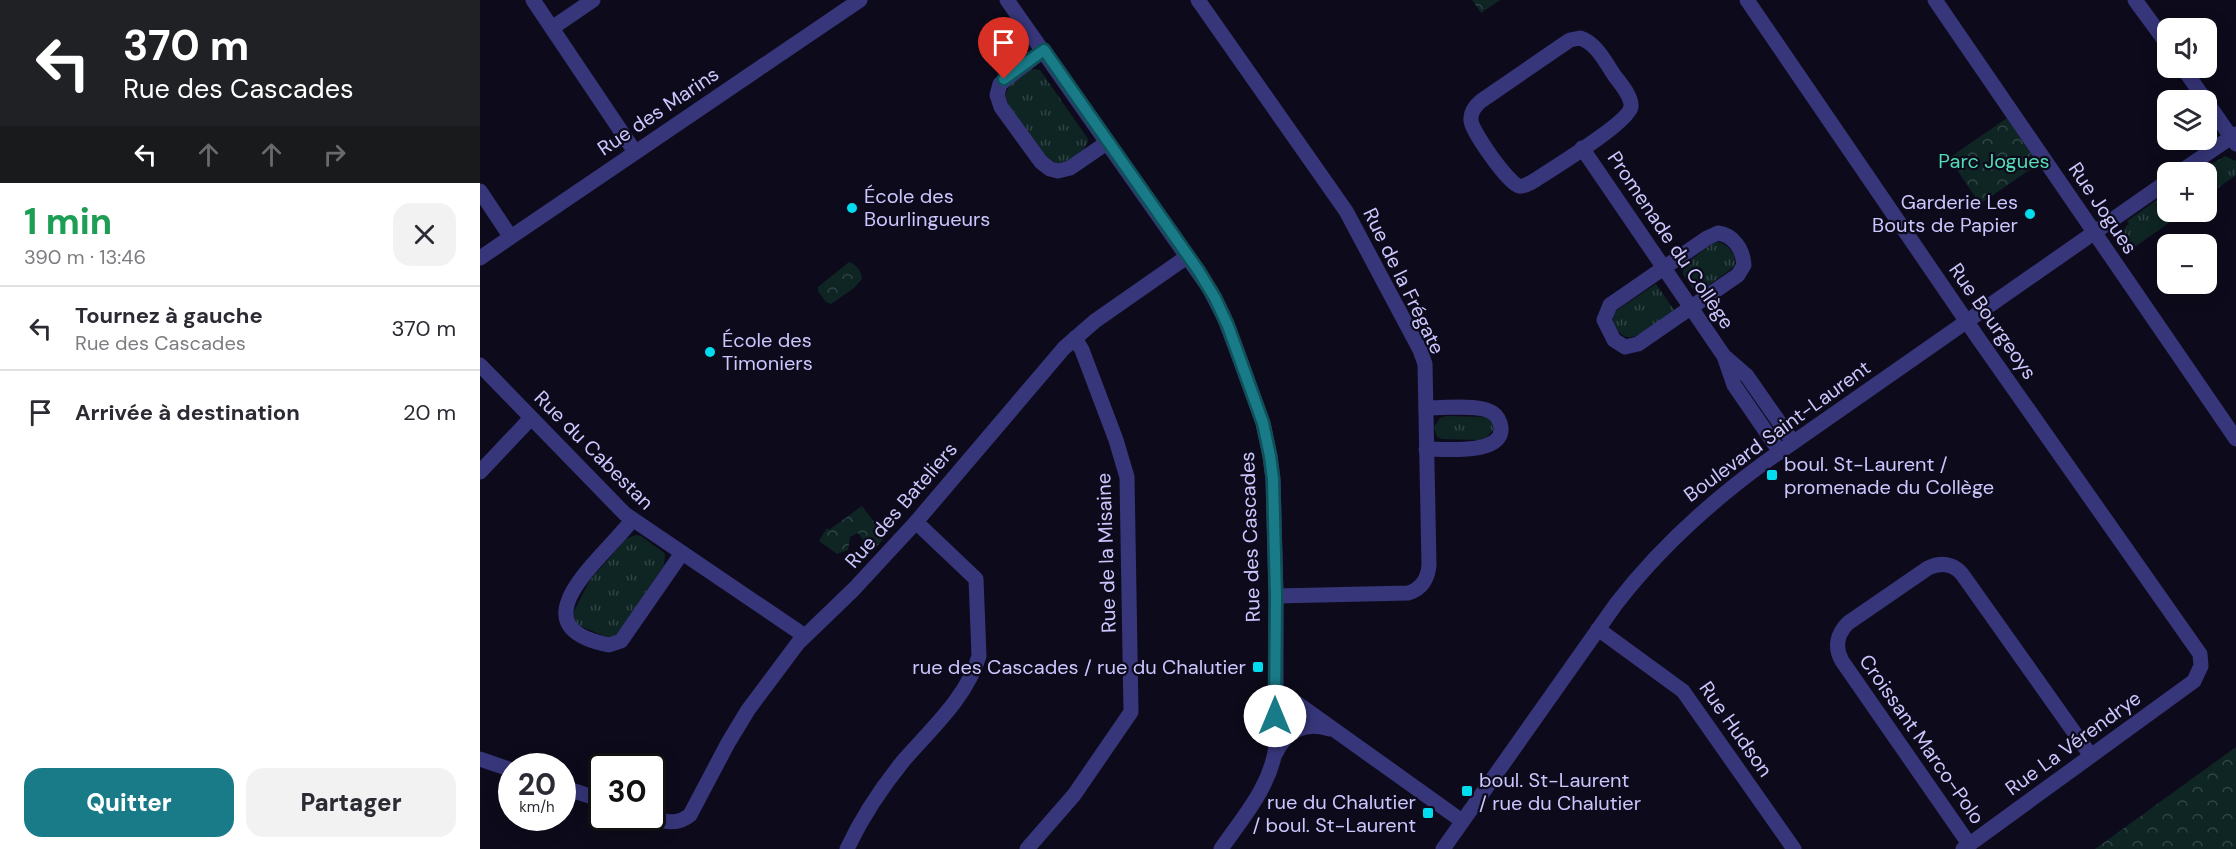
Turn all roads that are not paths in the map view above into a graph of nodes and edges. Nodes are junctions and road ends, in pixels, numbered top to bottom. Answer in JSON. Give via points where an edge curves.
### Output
{"nodes":[{"id":1,"x":533,"y":0,"type":"edge"},
{"id":2,"x":593,"y":0,"type":"edge"},
{"id":3,"x":860,"y":0,"type":"edge"},
{"id":4,"x":1007,"y":0,"type":"edge"},
{"id":5,"x":1198,"y":0,"type":"edge"},
{"id":6,"x":1747,"y":0,"type":"edge"},
{"id":7,"x":1935,"y":0,"type":"edge"},
{"id":8,"x":2137,"y":1,"type":"edge"},
{"id":9,"x":552,"y":28,"type":"junction"},
{"id":10,"x":2157,"y":29,"type":"edge"},
{"id":11,"x":1044,"y":50,"type":"junction"},
{"id":12,"x":2190,"y":78,"type":"edge"},
{"id":13,"x":2235,"y":138,"type":"edge"},
{"id":14,"x":1108,"y":142,"type":"junction"},
{"id":15,"x":1582,"y":148,"type":"junction"},
{"id":16,"x":635,"y":152,"type":"junction"},
{"id":17,"x":2196,"y":162,"type":"edge"},
{"id":18,"x":2157,"y":189,"type":"edge"},
{"id":19,"x":480,"y":191,"type":"edge"},
{"id":20,"x":2094,"y":232,"type":"junction"},
{"id":21,"x":510,"y":236,"type":"junction"},
{"id":22,"x":1188,"y":256,"type":"junction"},
{"id":23,"x":480,"y":258,"type":"edge"},
{"id":24,"x":1664,"y":268,"type":"junction"},
{"id":25,"x":1691,"y":308,"type":"junction"},
{"id":26,"x":1967,"y":321,"type":"junction"},
{"id":27,"x":1075,"y":338,"type":"junction"},
{"id":28,"x":480,"y":365,"type":"edge"},
{"id":29,"x":1426,"y":408,"type":"junction"},
{"id":30,"x":531,"y":418,"type":"junction"},
{"id":31,"x":2236,"y":439,"type":"edge"},
{"id":32,"x":1786,"y":447,"type":"junction"},
{"id":33,"x":1426,"y":449,"type":"junction"},
{"id":34,"x":480,"y":472,"type":"edge"},
{"id":35,"x":632,"y":520,"type":"junction"},
{"id":36,"x":916,"y":522,"type":"junction"},
{"id":37,"x":682,"y":553,"type":"junction"},
{"id":38,"x":1276,"y":596,"type":"junction"},
{"id":39,"x":1598,"y":629,"type":"junction"},
{"id":40,"x":805,"y":636,"type":"junction"},
{"id":41,"x":2201,"y":666,"type":"joint"},
{"id":42,"x":1275,"y":694,"type":"junction"},
{"id":43,"x":1335,"y":731,"type":"junction"},
{"id":44,"x":1274,"y":756,"type":"junction"},
{"id":45,"x":2091,"y":756,"type":"junction"},
{"id":46,"x":480,"y":759,"type":"edge"},
{"id":47,"x":498,"y":765,"type":"edge"},
{"id":48,"x":666,"y":821,"type":"edge"},
{"id":49,"x":1462,"y":821,"type":"junction"},
{"id":50,"x":1966,"y":847,"type":"edge"},
{"id":51,"x":847,"y":849,"type":"edge"},
{"id":52,"x":1027,"y":849,"type":"edge"},
{"id":53,"x":1221,"y":849,"type":"edge"},
{"id":54,"x":1443,"y":849,"type":"edge"},
{"id":55,"x":1794,"y":849,"type":"edge"}],
"edges":[{"from":1,"to":9,"type":"street"},
{"from":2,"to":9,"type":"street"},
{"from":3,"to":16,"type":"street","name":"Rue des Marins"},
{"from":4,"to":11,"type":"street","name":"Rue des Cascades"},
{"from":5,"to":29,"type":"street","name":"Rue de la Frégate","via":[[1355,227],[1422,356]]},
{"from":6,"to":26,"type":"street","name":"Rue Bourgeoys"},
{"from":7,"to":20,"type":"street","name":"Rue Jogues"},
{"from":8,"to":10,"type":"street"},
{"from":9,"to":16,"type":"street"},
{"from":11,"to":14,"type":"street","name":"Rue des Cascades"},
{"from":11,"to":14,"type":"street","via":[[1000,84],[997,95],[1001,107],[1050,170],[1070,168]]},
{"from":12,"to":13,"type":"street"},
{"from":13,"to":17,"type":"street"},
{"from":14,"to":22,"type":"street","name":"Rue des Cascades"},
{"from":15,"to":15,"type":"street","name":"Promenade du Collège","via":[[1623,120],[1631,105],[1595,48],[1580,38],[1570,40],[1481,101],[1472,114],[1472,125],[1488,150],[1507,176],[1521,186]]},
{"from":15,"to":24,"type":"street","name":"Promenade du Collège"},
{"from":16,"to":21,"type":"street","name":"Rue des Marins"},
{"from":18,"to":20,"type":"street","name":"Boulevard Saint-Laurent"},
{"from":19,"to":21,"type":"street"},
{"from":20,"to":26,"type":"street","name":"Boulevard Saint-Laurent"},
{"from":20,"to":31,"type":"street","name":"Rue Jogues"},
{"from":21,"to":23,"type":"street","name":"Rue des Marins"},
{"from":22,"to":27,"type":"street","name":"Rue des Bateliers"},
{"from":22,"to":38,"type":"street","name":"Rue des Cascades","via":[[1224,317],[1266,434],[1273,479]]},
{"from":24,"to":25,"type":"street","name":"Promenade du Collège"},
{"from":24,"to":25,"type":"street","via":[[1718,234],[1730,237],[1741,251],[1744,265],[1738,275]]},
{"from":24,"to":25,"type":"street","via":[[1610,304],[1604,320],[1609,334],[1620,345],[1630,347]]},
{"from":25,"to":32,"type":"street","name":"Promenade du Collège","via":[[1724,356],[1734,385]]},
{"from":26,"to":32,"type":"street","name":"Boulevard Saint-Laurent"},
{"from":26,"to":41,"type":"street","name":"Rue Bourgeoys","via":[[2194,645]]},
{"from":27,"to":36,"type":"street","name":"Rue des Bateliers"},
{"from":27,"to":52,"type":"street","name":"Rue de la Misaine","via":[[1109,420],[1127,477],[1131,706],[1126,722],[1074,795]]},
{"from":28,"to":30,"type":"street","name":"Rue du Cabestan"},
{"from":29,"to":33,"type":"street","name":"Rue de la Frégate"},
{"from":29,"to":33,"type":"street","via":[[1486,409],[1496,416],[1501,427],[1498,437],[1487,447]]},
{"from":30,"to":34,"type":"street"},
{"from":30,"to":35,"type":"street","name":"Rue du Cabestan"},
{"from":32,"to":39,"type":"street","name":"Boulevard Saint-Laurent","via":[[1715,499],[1669,541]]},
{"from":33,"to":38,"type":"street","name":"Rue de la Frégate","via":[[1429,565],[1426,578],[1414,592]]},
{"from":35,"to":37,"type":"street","name":"Rue du Cabestan"},
{"from":35,"to":37,"type":"street","via":[[573,592],[565,618],[579,634],[609,645],[621,641]]},
{"from":36,"to":40,"type":"street","name":"Rue des Bateliers"},
{"from":36,"to":51,"type":"street","via":[[976,579],[979,656],[946,716],[890,777]]},
{"from":37,"to":40,"type":"street","name":"Rue du Cabestan"},
{"from":38,"to":42,"type":"street","name":"Rue des Cascades"},
{"from":39,"to":49,"type":"street","name":"Boulevard Saint-Laurent"},
{"from":39,"to":55,"type":"street","name":"Rue Hudson","via":[[1683,691]]},
{"from":40,"to":48,"type":"street","name":"Rue des Bateliers","via":[[752,704],[687,818]]},
{"from":41,"to":45,"type":"street","name":"Rue La Vérendrye","via":[[2194,681]]},
{"from":42,"to":43,"type":"street","via":[[1287,696]]},
{"from":42,"to":44,"type":"street","name":"Rue des Cascades"},
{"from":43,"to":44,"type":"street","via":[[1302,727],[1286,737]]},
{"from":43,"to":49,"type":"street"},
{"from":44,"to":53,"type":"street","name":"Rue des Cascades","via":[[1259,794]]},
{"from":45,"to":50,"type":"street","name":"Rue La Vérendrye"},
{"from":45,"to":50,"type":"street","name":"Croissant Marco-Polo","via":[[1953,566],[1928,568],[1848,623],[1839,634],[1839,656]]},
{"from":46,"to":47,"type":"street"},
{"from":49,"to":54,"type":"street","name":"Boulevard Saint-Laurent"}]}
